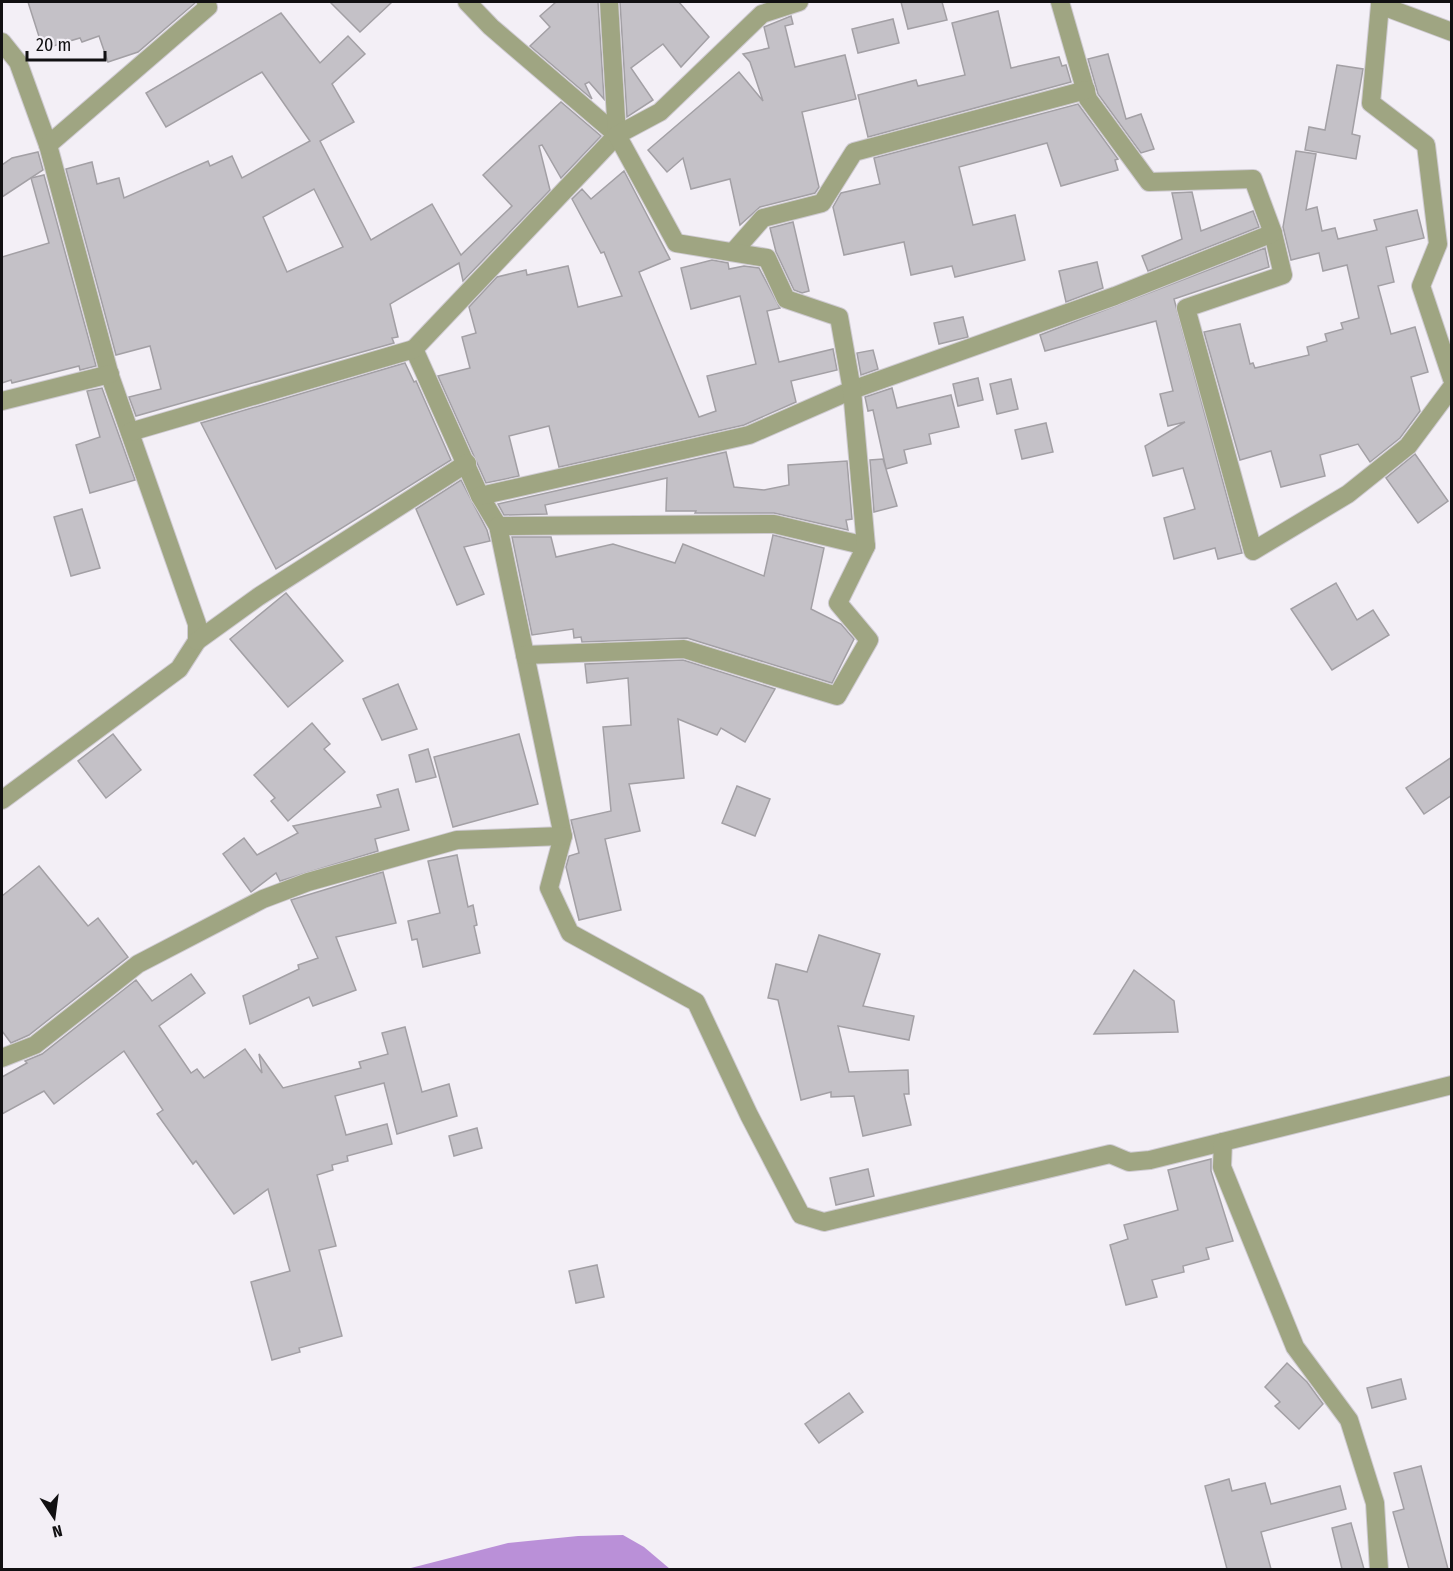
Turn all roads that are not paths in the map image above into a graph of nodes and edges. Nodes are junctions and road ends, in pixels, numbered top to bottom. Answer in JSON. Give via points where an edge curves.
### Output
{"nodes":[{"id":1,"x":206,"y":2,"type":"edge"},
{"id":2,"x":467,"y":2,"type":"edge"},
{"id":3,"x":609,"y":2,"type":"edge"},
{"id":4,"x":799,"y":2,"type":"edge"},
{"id":5,"x":1060,"y":2,"type":"edge"},
{"id":6,"x":1380,"y":3,"type":"edge"},
{"id":7,"x":1452,"y":32,"type":"edge"},
{"id":8,"x":2,"y":42,"type":"edge"},
{"id":9,"x":1086,"y":90,"type":"junction"},
{"id":10,"x":617,"y":135,"type":"junction"},
{"id":11,"x":48,"y":145,"type":"junction"},
{"id":12,"x":1273,"y":233,"type":"junction"},
{"id":13,"x":734,"y":251,"type":"junction"},
{"id":14,"x":414,"y":349,"type":"junction"},
{"id":15,"x":110,"y":374,"type":"junction"},
{"id":16,"x":1452,"y":379,"type":"edge"},
{"id":17,"x":1452,"y":387,"type":"edge"},
{"id":18,"x":852,"y":390,"type":"junction"},
{"id":19,"x":2,"y":401,"type":"edge"},
{"id":20,"x":130,"y":432,"type":"junction"},
{"id":21,"x":467,"y":463,"type":"junction"},
{"id":22,"x":480,"y":496,"type":"junction"},
{"id":23,"x":498,"y":526,"type":"junction"},
{"id":24,"x":866,"y":546,"type":"junction"},
{"id":25,"x":197,"y":641,"type":"junction"},
{"id":26,"x":525,"y":654,"type":"junction"},
{"id":27,"x":2,"y":800,"type":"edge"},
{"id":28,"x":563,"y":836,"type":"junction"},
{"id":29,"x":2,"y":1058,"type":"edge"},
{"id":30,"x":1452,"y":1085,"type":"edge"},
{"id":31,"x":1223,"y":1142,"type":"junction"},
{"id":32,"x":1379,"y":1569,"type":"edge"}],
"edges":[{"from":1,"to":11,"type":"street","via":[[208,7]]},
{"from":2,"to":10,"type":"street"},
{"from":3,"to":10,"type":"street"},
{"from":4,"to":10,"type":"street","via":[[762,14],[660,112]]},
{"from":5,"to":9,"type":"street"},
{"from":6,"to":7,"type":"street"},
{"from":6,"to":16,"type":"street","via":[[1371,104],[1426,145],[1438,244],[1421,286]]},
{"from":8,"to":11,"type":"street","via":[[18,62]]},
{"from":9,"to":12,"type":"street","via":[[1088,99],[1149,182],[1253,179]]},
{"from":9,"to":13,"type":"street","via":[[854,152],[822,203],[763,218]]},
{"from":10,"to":13,"type":"street","via":[[676,243]]},
{"from":10,"to":14,"type":"street"},
{"from":11,"to":15,"type":"street"},
{"from":12,"to":17,"type":"street","via":[[1284,275],[1186,308],[1254,551],[1348,494],[1408,446]]},
{"from":12,"to":18,"type":"street","via":[[1115,297]]},
{"from":13,"to":18,"type":"street","via":[[767,258],[786,299],[839,317]]},
{"from":14,"to":20,"type":"street"},
{"from":14,"to":21,"type":"street"},
{"from":15,"to":19,"type":"street"},
{"from":15,"to":20,"type":"street"},
{"from":18,"to":22,"type":"street","via":[[749,435]]},
{"from":18,"to":24,"type":"street"},
{"from":20,"to":25,"type":"street","via":[[197,624]]},
{"from":21,"to":22,"type":"street"},
{"from":21,"to":25,"type":"street","via":[[258,597]]},
{"from":22,"to":23,"type":"street"},
{"from":23,"to":24,"type":"street","via":[[774,524]]},
{"from":23,"to":26,"type":"street"},
{"from":24,"to":26,"type":"street","via":[[838,603],[869,640],[837,696],[684,649]]},
{"from":25,"to":27,"type":"street","via":[[179,669]]},
{"from":26,"to":28,"type":"street"},
{"from":28,"to":29,"type":"street","via":[[457,840],[272,896],[138,964],[35,1045]]},
{"from":28,"to":31,"type":"street","via":[[549,888],[570,933],[696,1002],[801,1215],[824,1222],[1110,1154],[1129,1162],[1150,1160]]},
{"from":30,"to":31,"type":"street"},
{"from":31,"to":32,"type":"street","via":[[1222,1167],[1295,1347],[1349,1420],[1376,1503]]}]}
